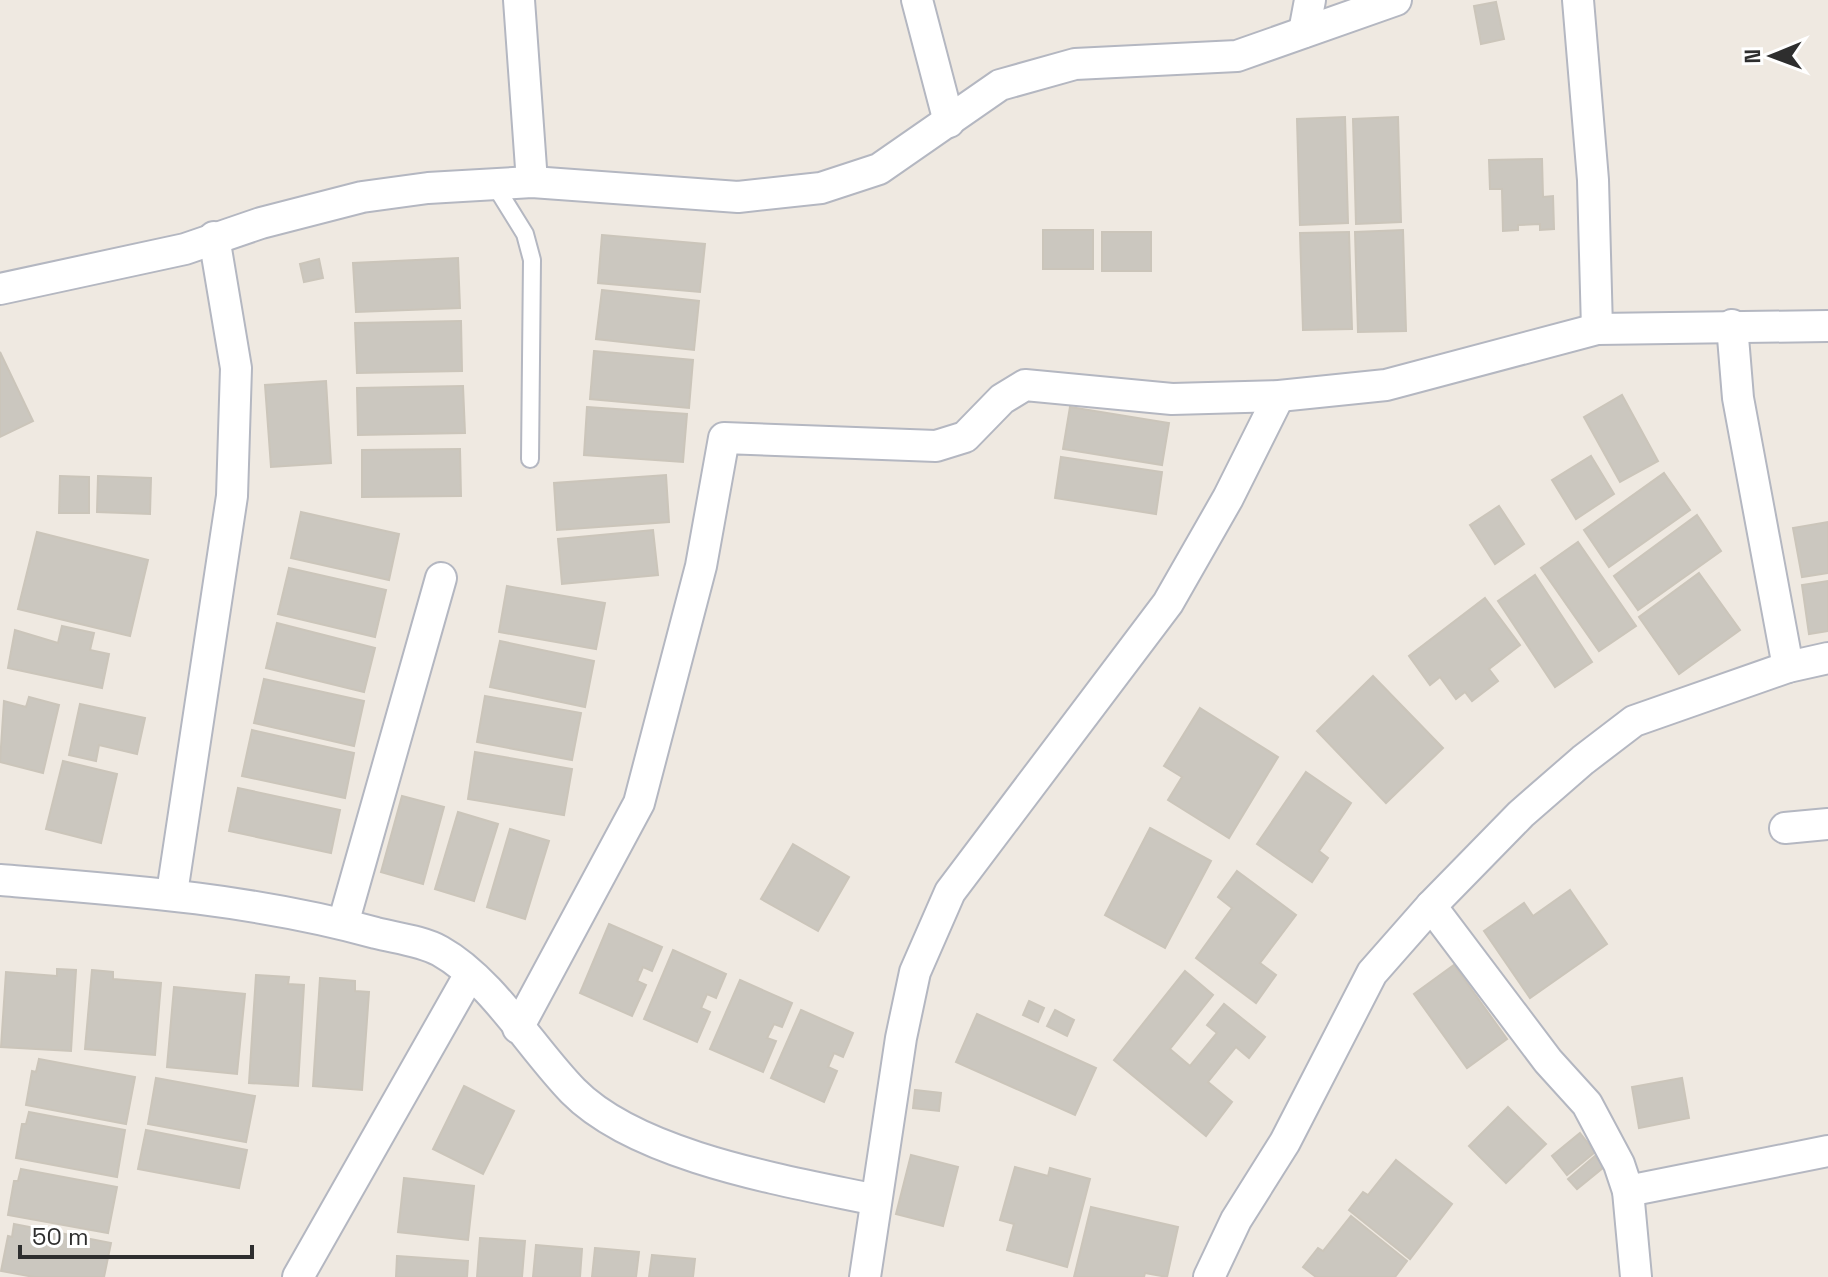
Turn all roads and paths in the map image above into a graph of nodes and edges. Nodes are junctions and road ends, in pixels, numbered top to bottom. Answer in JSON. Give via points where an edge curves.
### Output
{"nodes":[{"id":1,"x":519,"y":0,"type":"edge"},
{"id":2,"x":917,"y":0,"type":"edge"},
{"id":3,"x":1310,"y":0,"type":"edge"},
{"id":4,"x":1396,"y":0,"type":"edge"},
{"id":5,"x":1578,"y":0,"type":"edge"},
{"id":6,"x":1304,"y":32,"type":"junction"},
{"id":7,"x":949,"y":122,"type":"junction"},
{"id":8,"x":532,"y":182,"type":"junction"},
{"id":9,"x":494,"y":184,"type":"junction"},
{"id":10,"x":214,"y":237,"type":"junction"},
{"id":11,"x":0,"y":289,"type":"edge"},
{"id":12,"x":1732,"y":325,"type":"junction"},
{"id":13,"x":1828,"y":326,"type":"edge"},
{"id":14,"x":1597,"y":329,"type":"junction"},
{"id":15,"x":1279,"y":396,"type":"junction"},
{"id":16,"x":530,"y":459,"type":"dead end"},
{"id":17,"x":441,"y":578,"type":"dead end"},
{"id":18,"x":1828,"y":658,"type":"edge"},
{"id":19,"x":1788,"y":667,"type":"junction"},
{"id":20,"x":1828,"y":824,"type":"edge"},
{"id":21,"x":1785,"y":828,"type":"dead end"},
{"id":22,"x":0,"y":880,"type":"edge"},
{"id":23,"x":172,"y":893,"type":"junction"},
{"id":24,"x":1431,"y":906,"type":"junction"},
{"id":25,"x":343,"y":924,"type":"junction"},
{"id":26,"x":470,"y":974,"type":"junction"},
{"id":27,"x":518,"y":1028,"type":"junction"},
{"id":28,"x":1828,"y":1151,"type":"edge"},
{"id":29,"x":1628,"y":1191,"type":"junction"},
{"id":30,"x":876,"y":1200,"type":"junction"},
{"id":31,"x":298,"y":1277,"type":"edge"},
{"id":32,"x":865,"y":1277,"type":"edge"},
{"id":33,"x":1209,"y":1277,"type":"edge"},
{"id":34,"x":1636,"y":1277,"type":"edge"}],
"edges":[{"from":1,"to":8,"type":"street"},
{"from":2,"to":7,"type":"street"},
{"from":3,"to":6,"type":"street"},
{"from":4,"to":6,"type":"street"},
{"from":5,"to":14,"type":"street","via":[[1593,180]]},
{"from":6,"to":7,"type":"street","via":[[1237,56],[1075,64],[1000,85]]},
{"from":7,"to":8,"type":"street","via":[[879,169],[821,188],[738,197]]},
{"from":8,"to":9,"type":"street"},
{"from":9,"to":10,"type":"street","via":[[362,197]]},
{"from":9,"to":16,"type":"lane","via":[[525,234],[532,260]]},
{"from":10,"to":11,"type":"street","via":[[185,249]]},
{"from":10,"to":23,"type":"street","via":[[236,368],[232,496]]},
{"from":12,"to":13,"type":"street"},
{"from":12,"to":14,"type":"street"},
{"from":12,"to":19,"type":"street","via":[[1738,398]]},
{"from":14,"to":15,"type":"street","via":[[1386,385]]},
{"from":15,"to":27,"type":"street","via":[[1172,399],[1025,385],[1002,399],[965,437],[936,446],[724,438],[701,566],[639,803]]},
{"from":15,"to":30,"type":"street","via":[[1168,603],[950,892],[915,972]]},
{"from":17,"to":25,"type":"street"},
{"from":18,"to":19,"type":"street"},
{"from":19,"to":24,"type":"street","via":[[1634,721],[1521,814]]},
{"from":20,"to":21,"type":"street"},
{"from":22,"to":23,"type":"street"},
{"from":23,"to":25,"type":"street"},
{"from":24,"to":29,"type":"street","via":[[1548,1061],[1587,1104]]},
{"from":24,"to":33,"type":"street","via":[[1372,973]]},
{"from":25,"to":26,"type":"street","via":[[439,950]]},
{"from":26,"to":27,"type":"street"},
{"from":26,"to":31,"type":"street"},
{"from":27,"to":30,"type":"street","via":[[575,1093],[638,1135],[740,1171]]},
{"from":28,"to":29,"type":"street"},
{"from":29,"to":34,"type":"street"},
{"from":30,"to":32,"type":"street"}]}
